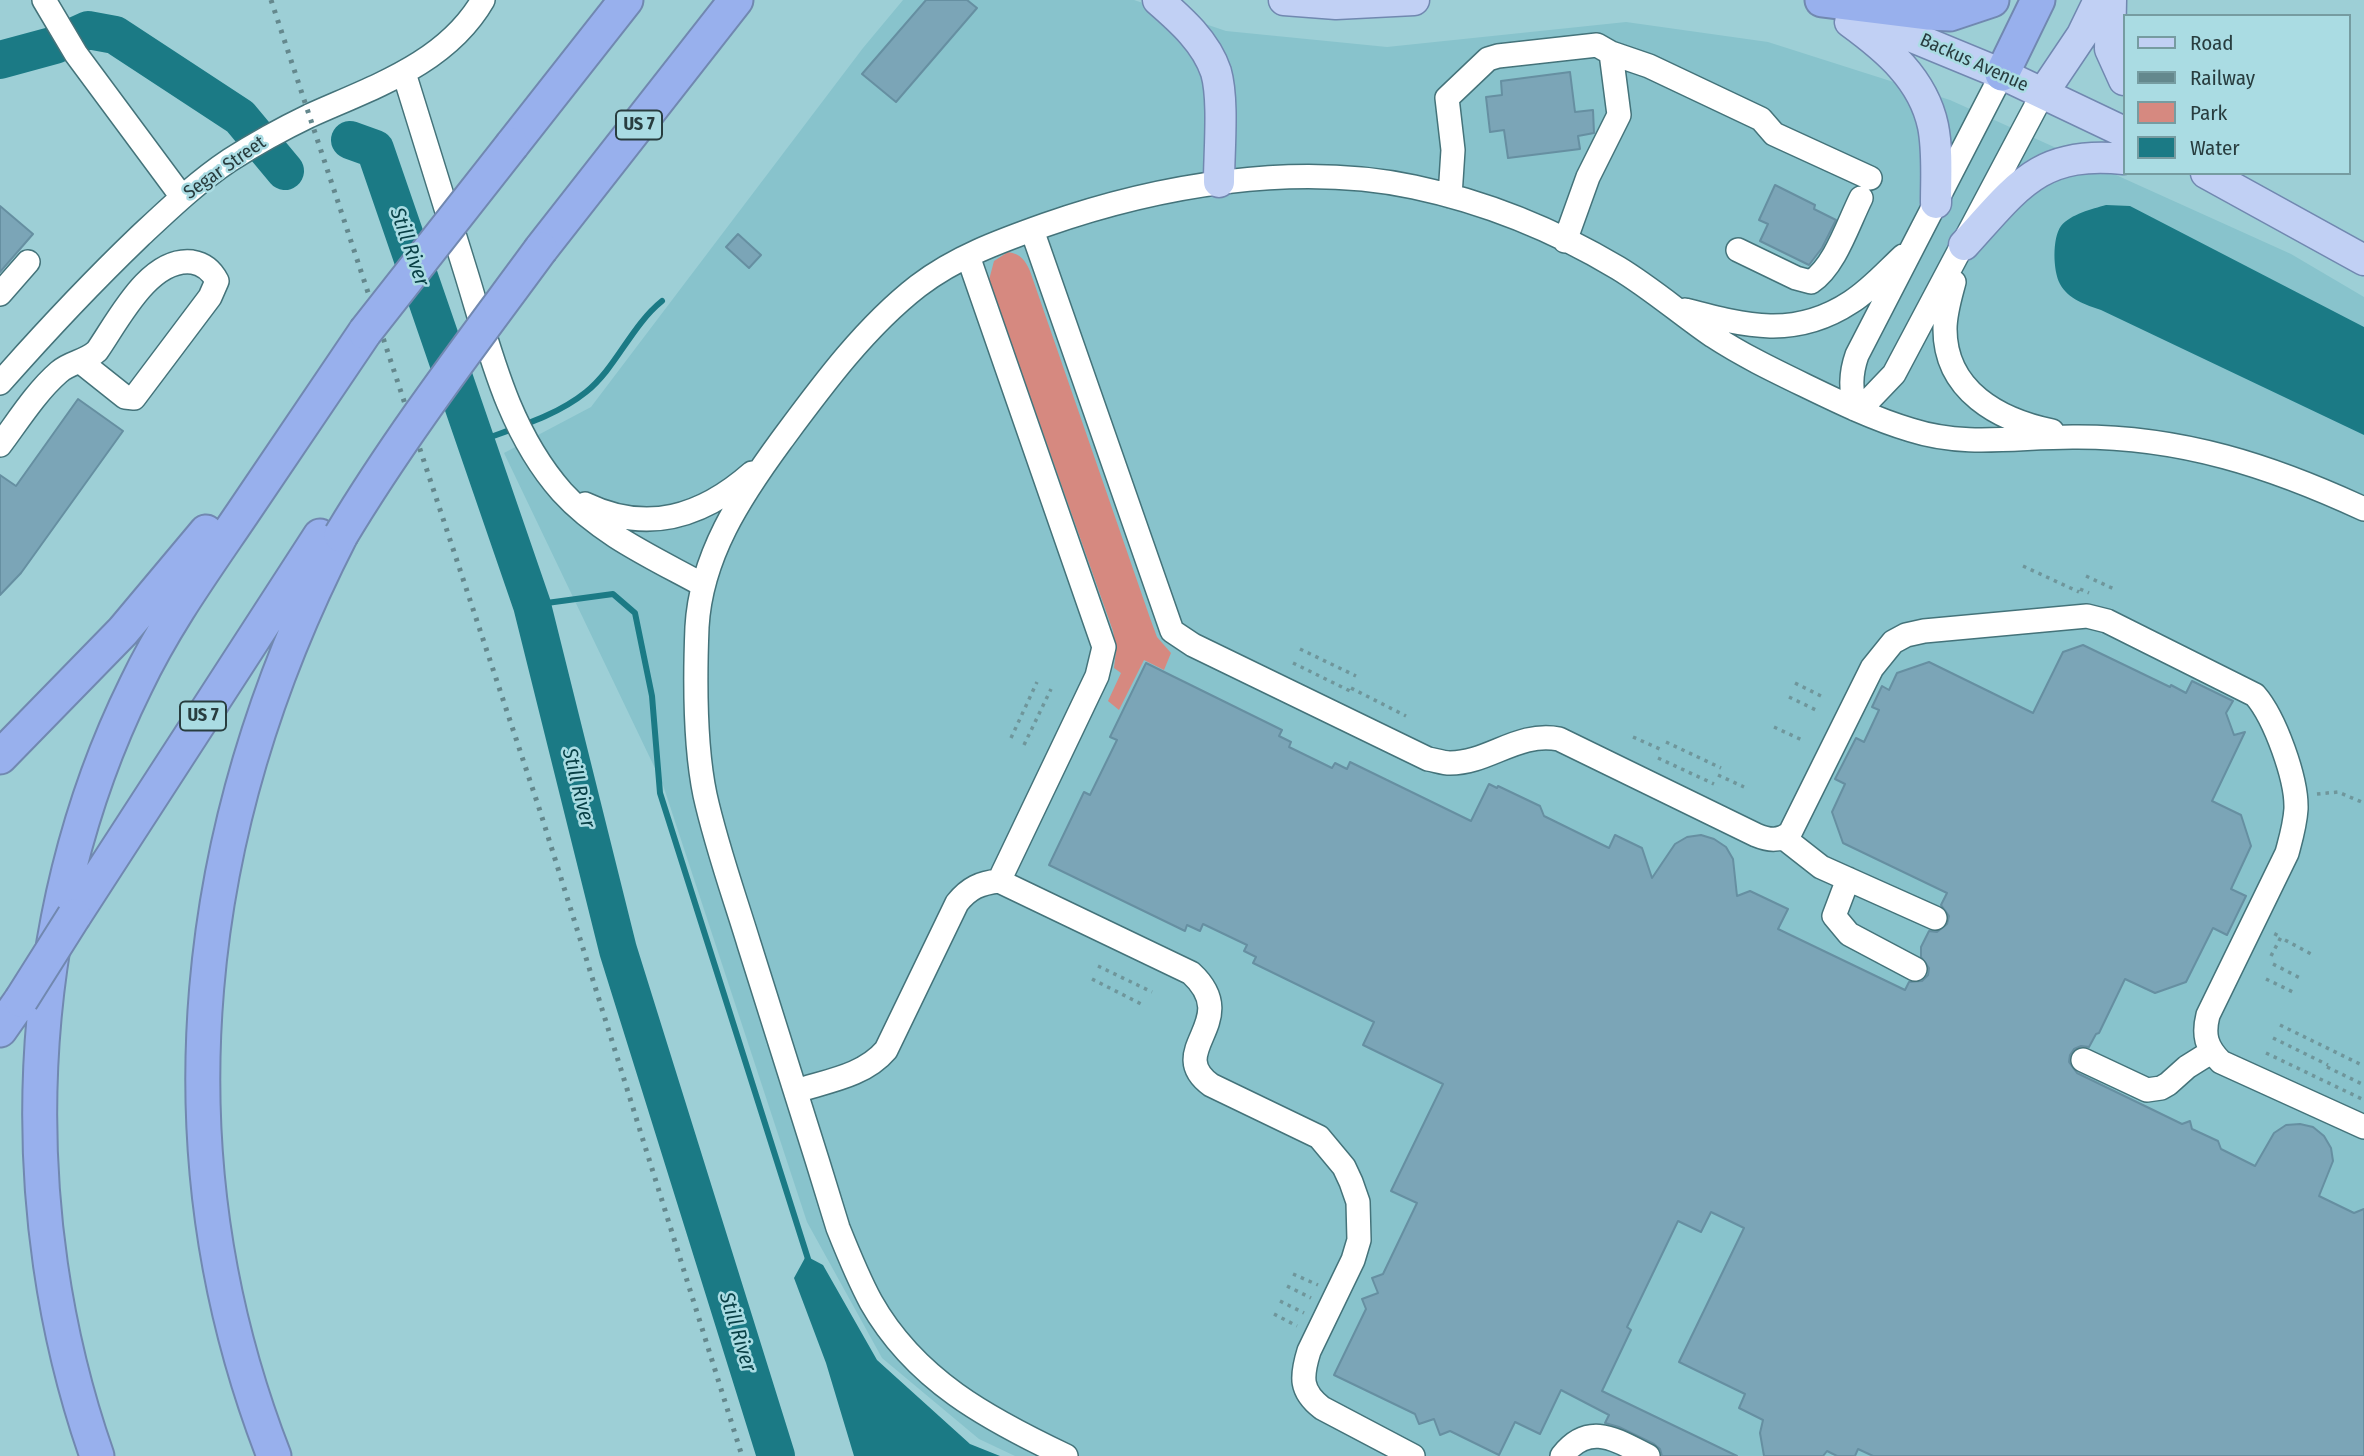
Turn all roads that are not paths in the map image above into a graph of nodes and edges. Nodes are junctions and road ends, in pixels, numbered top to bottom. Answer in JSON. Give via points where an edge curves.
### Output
{"nodes":[{"id":1,"x":44,"y":0,"type":"edge"},
{"id":2,"x":483,"y":0,"type":"edge"},
{"id":3,"x":626,"y":0,"type":"edge"},
{"id":4,"x":736,"y":0,"type":"edge"},
{"id":5,"x":1158,"y":0,"type":"edge"},
{"id":6,"x":1284,"y":0,"type":"edge"},
{"id":7,"x":1414,"y":0,"type":"edge"},
{"id":8,"x":1821,"y":0,"type":"edge"},
{"id":9,"x":1992,"y":0,"type":"edge"},
{"id":10,"x":2038,"y":0,"type":"edge"},
{"id":11,"x":2099,"y":0,"type":"edge"},
{"id":12,"x":2111,"y":0,"type":"edge"},
{"id":13,"x":1336,"y":2,"type":"edge"},
{"id":14,"x":1611,"y":53,"type":"junction"},
{"id":15,"x":404,"y":73,"type":"junction"},
{"id":16,"x":2001,"y":74,"type":"junction"},
{"id":17,"x":2122,"y":76,"type":"edge"},
{"id":18,"x":2043,"y":93,"type":"junction"},
{"id":19,"x":2122,"y":131,"type":"edge"},
{"id":20,"x":2122,"y":159,"type":"edge"},
{"id":21,"x":2210,"y":175,"type":"edge"},
{"id":22,"x":1219,"y":182,"type":"junction"},
{"id":23,"x":1450,"y":196,"type":"junction"},
{"id":24,"x":182,"y":197,"type":"junction"},
{"id":25,"x":1936,"y":203,"type":"junction"},
{"id":26,"x":1032,"y":230,"type":"junction"},
{"id":27,"x":1565,"y":241,"type":"junction"},
{"id":28,"x":1915,"y":244,"type":"junction"},
{"id":29,"x":1964,"y":245,"type":"junction"},
{"id":30,"x":1738,"y":250,"type":"dead end"},
{"id":31,"x":968,"y":256,"type":"junction"},
{"id":32,"x":2364,"y":260,"type":"edge"},
{"id":33,"x":28,"y":262,"type":"dead end"},
{"id":34,"x":0,"y":294,"type":"edge"},
{"id":35,"x":1673,"y":307,"type":"junction"},
{"id":36,"x":81,"y":362,"type":"junction"},
{"id":37,"x":0,"y":383,"type":"edge"},
{"id":38,"x":1855,"y":409,"type":"junction"},
{"id":39,"x":290,"y":435,"type":"junction"},
{"id":40,"x":2076,"y":436,"type":"junction"},
{"id":41,"x":0,"y":445,"type":"edge"},
{"id":42,"x":768,"y":459,"type":"junction"},
{"id":43,"x":562,"y":492,"type":"junction"},
{"id":44,"x":2364,"y":509,"type":"edge"},
{"id":45,"x":337,"y":526,"type":"junction"},
{"id":46,"x":703,"y":585,"type":"junction"},
{"id":47,"x":0,"y":757,"type":"edge"},
{"id":48,"x":1783,"y":838,"type":"junction"},
{"id":49,"x":1848,"y":879,"type":"junction"},
{"id":50,"x":999,"y":881,"type":"junction"},
{"id":51,"x":1935,"y":918,"type":"dead end"},
{"id":52,"x":1915,"y":970,"type":"dead end"},
{"id":53,"x":0,"y":1030,"type":"edge"},
{"id":54,"x":2211,"y":1052,"type":"junction"},
{"id":55,"x":2083,"y":1060,"type":"dead end"},
{"id":56,"x":796,"y":1091,"type":"junction"},
{"id":57,"x":2364,"y":1127,"type":"edge"},
{"id":58,"x":97,"y":1456,"type":"edge"},
{"id":59,"x":274,"y":1456,"type":"edge"},
{"id":60,"x":1066,"y":1456,"type":"edge"},
{"id":61,"x":1413,"y":1456,"type":"edge"},
{"id":62,"x":1562,"y":1456,"type":"edge"},
{"id":63,"x":1648,"y":1456,"type":"edge"}],
"edges":[{"from":1,"to":24,"type":"street","via":[[76,54]]},
{"from":2,"to":15,"type":"street","name":"Segar Street","via":[[457,34]]},
{"from":3,"to":39,"type":"highway","bridge":true,"via":[[365,332]]},
{"from":4,"to":45,"type":"highway","number":"US 7","bridge":true,"via":[[541,249]]},
{"from":5,"to":22,"type":"main road","via":[[1195,36],[1215,71]]},
{"from":6,"to":13,"type":"main road"},
{"from":7,"to":13,"type":"main road"},
{"from":8,"to":9,"type":"highway","via":[[1950,14]]},
{"from":8,"to":16,"type":"main road","name":"Backus Avenue"},
{"from":8,"to":25,"type":"main road","via":[[1880,45],[1916,85],[1933,128]]},
{"from":10,"to":16,"type":"highway"},
{"from":11,"to":18,"type":"main road"},
{"from":12,"to":17,"type":"main road","via":[[2110,49]]},
{"from":14,"to":23,"type":"street","via":[[1597,45],[1488,59],[1447,98],[1453,150]]},
{"from":14,"to":27,"type":"street","via":[[1619,115],[1588,177]]},
{"from":14,"to":30,"type":"street","via":[[1649,66],[1760,119],[1774,134],[1866,188],[1830,262],[1811,282]]},
{"from":15,"to":24,"type":"street","name":"Segar Street","via":[[279,131]]},
{"from":15,"to":43,"type":"street","via":[[509,407]]},
{"from":16,"to":18,"type":"main road","name":"Backus Avenue"},
{"from":16,"to":25,"type":"street"},
{"from":18,"to":19,"type":"main road","name":"Backus Avenue"},
{"from":18,"to":29,"type":"street"},
{"from":20,"to":29,"type":"main road","via":[[2079,158],[2039,171]]},
{"from":21,"to":32,"type":"main road"},
{"from":22,"to":23,"type":"street","via":[[1356,180]]},
{"from":22,"to":26,"type":"street","via":[[1116,204]]},
{"from":23,"to":27,"type":"street"},
{"from":24,"to":37,"type":"street","name":"Segar Street","via":[[91,284]]},
{"from":25,"to":28,"type":"street"},
{"from":26,"to":31,"type":"street"},
{"from":26,"to":48,"type":"street","via":[[1167,619],[1181,639],[1428,759],[1451,763],[1530,738],[1559,739],[1756,835],[1768,840]]},
{"from":27,"to":35,"type":"street","via":[[1620,270]]},
{"from":28,"to":35,"type":"street","via":[[1852,302],[1813,321],[1766,327]]},
{"from":28,"to":38,"type":"street","via":[[1857,355],[1851,388]]},
{"from":29,"to":38,"type":"street","via":[[1894,374]]},
{"from":29,"to":40,"type":"street","via":[[1945,327],[1954,370],[1967,390],[2008,418]]},
{"from":31,"to":42,"type":"street","via":[[916,288],[869,331]]},
{"from":31,"to":50,"type":"street","via":[[1104,647],[1097,676]]},
{"from":33,"to":34,"type":"street"},
{"from":35,"to":38,"type":"street","via":[[1738,352]]},
{"from":36,"to":36,"type":"street","via":[[97,351],[156,273],[189,262],[213,274],[217,281],[210,297],[134,398],[125,397]]},
{"from":36,"to":41,"type":"street","via":[[66,366],[52,379]]},
{"from":38,"to":40,"type":"street","via":[[1945,439]]},
{"from":39,"to":47,"type":"highway","via":[[123,631]]},
{"from":39,"to":58,"type":"highway","via":[[180,606],[136,684],[82,820],[57,930],[41,1057],[41,1181],[57,1309]]},
{"from":40,"to":44,"type":"street","via":[[2150,442],[2245,461]]},
{"from":42,"to":43,"type":"street","via":[[705,505],[661,520],[612,514]]},
{"from":42,"to":46,"type":"street","via":[[728,522]]},
{"from":43,"to":46,"type":"street","via":[[611,533]]},
{"from":45,"to":53,"type":"highway","number":"US 7","bridge":true},
{"from":45,"to":59,"type":"highway","via":[[244,777],[227,841],[207,971],[203,1100],[215,1238],[244,1370]]},
{"from":46,"to":56,"type":"street","via":[[697,657],[705,796]]},
{"from":48,"to":49,"type":"street","via":[[1821,867]]},
{"from":48,"to":54,"type":"street","via":[[1790,833],[1872,668],[1893,642],[1906,635],[2087,616],[2107,621],[2221,676],[2255,695],[2271,716],[2293,782],[2296,806],[2287,853],[2208,1015],[2206,1041]]},
{"from":49,"to":51,"type":"street"},
{"from":49,"to":52,"type":"street","via":[[1834,916],[1849,934]]},
{"from":50,"to":56,"type":"street","via":[[976,886],[957,903],[886,1050],[875,1062]]},
{"from":50,"to":61,"type":"street","via":[[1191,974],[1210,997],[1207,1025],[1195,1054],[1201,1078],[1319,1137],[1338,1159],[1358,1202],[1359,1240],[1309,1352],[1304,1387],[1322,1408]]},
{"from":54,"to":55,"type":"street","via":[[2168,1084],[2147,1090]]},
{"from":54,"to":57,"type":"street","via":[[2221,1062]]},
{"from":56,"to":60,"type":"street","via":[[854,1269],[891,1333],[937,1381],[987,1417]]},
{"from":62,"to":63,"type":"street","via":[[1577,1441],[1596,1436],[1611,1438]]}]}
